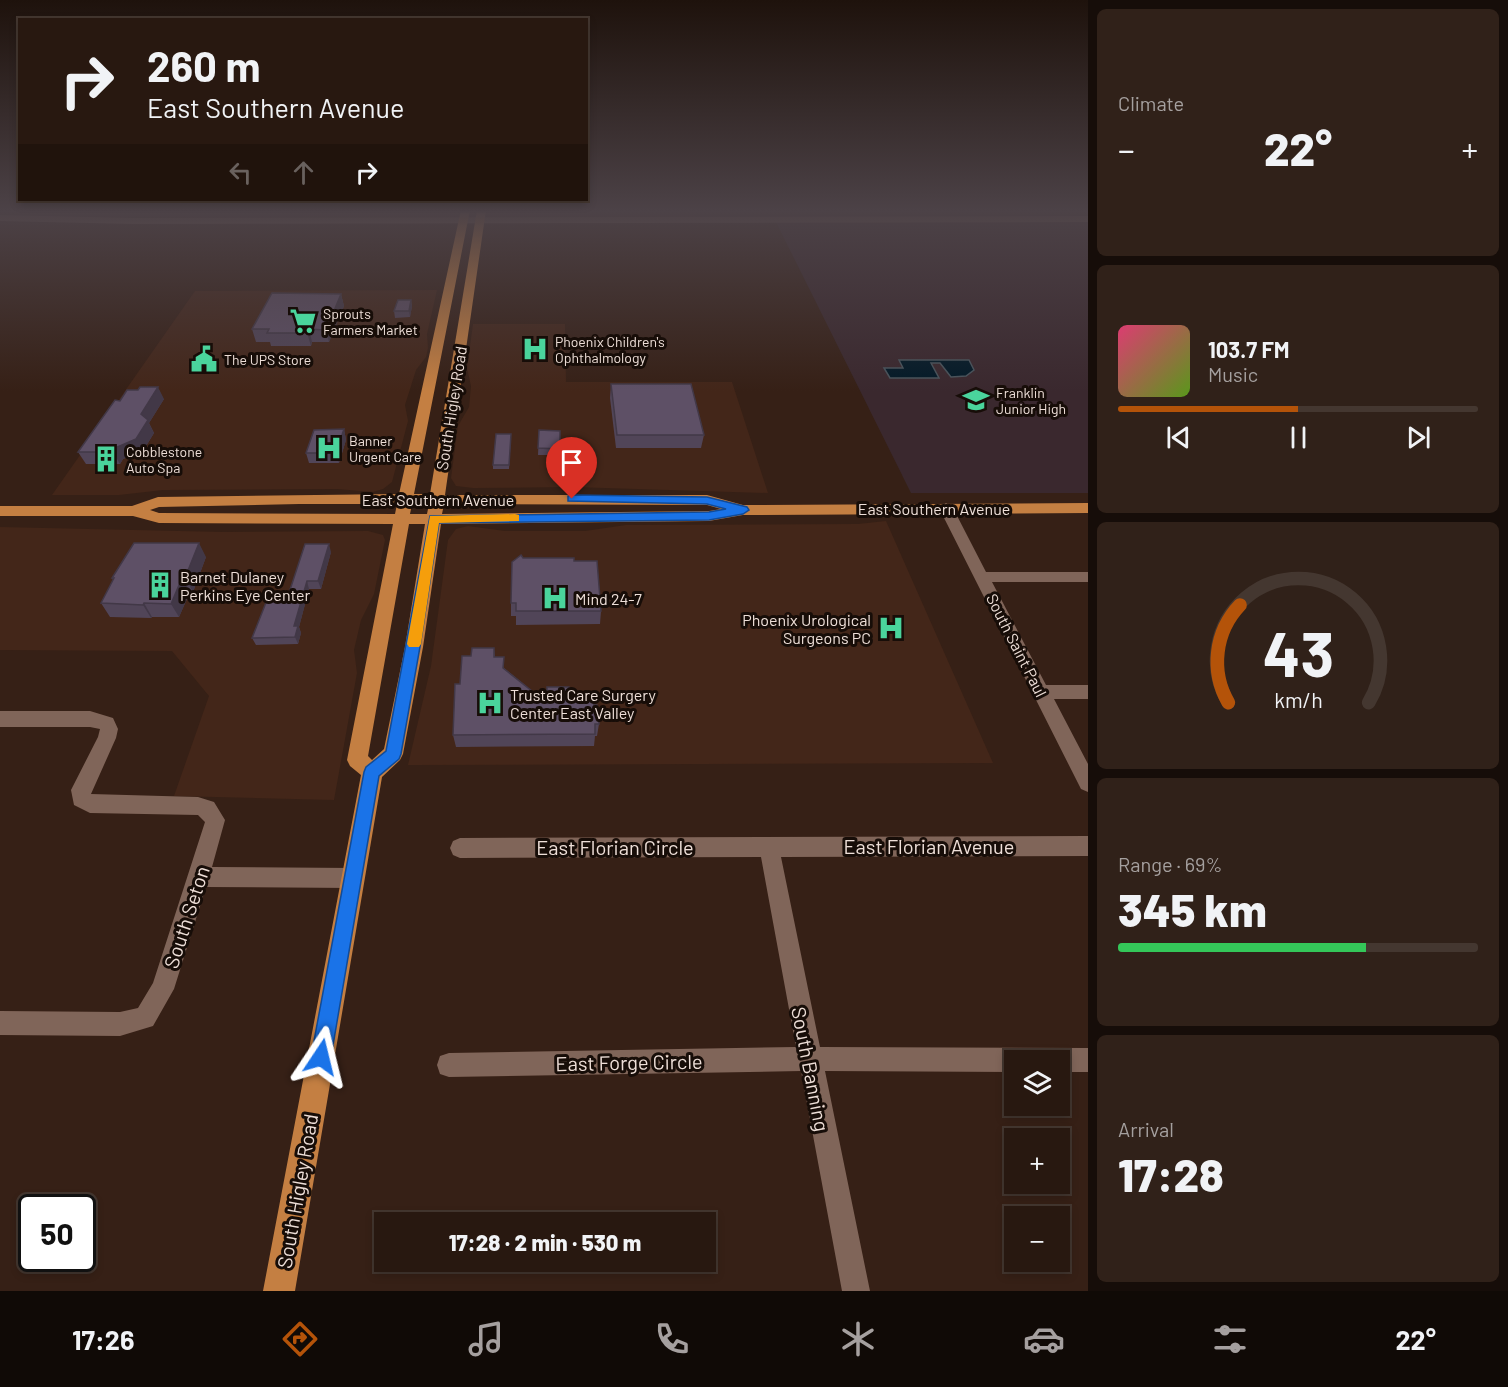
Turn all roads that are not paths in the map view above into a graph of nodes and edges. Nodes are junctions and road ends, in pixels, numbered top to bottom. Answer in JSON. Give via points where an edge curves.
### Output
{"nodes":[{"id":1,"x":454,"y":270,"type":"edge"},
{"id":2,"x":472,"y":270,"type":"edge"},
{"id":3,"x":449,"y":298,"type":"junction"},
{"id":4,"x":462,"y":336,"type":"junction"},
{"id":5,"x":440,"y":340,"type":"junction"},
{"id":6,"x":454,"y":390,"type":"junction"},
{"id":7,"x":406,"y":499,"type":"junction"},
{"id":8,"x":437,"y":499,"type":"junction"},
{"id":9,"x":1088,"y":507,"type":"edge"},
{"id":10,"x":946,"y":508,"type":"junction"},
{"id":11,"x":743,"y":510,"type":"junction"},
{"id":12,"x":0,"y":511,"type":"edge"},
{"id":13,"x":133,"y":511,"type":"junction"},
{"id":14,"x":403,"y":519,"type":"junction"},
{"id":15,"x":434,"y":519,"type":"junction"},
{"id":16,"x":982,"y":577,"type":"junction"},
{"id":17,"x":1088,"y":577,"type":"edge"},
{"id":18,"x":1040,"y":692,"type":"junction"},
{"id":19,"x":1088,"y":692,"type":"edge"},
{"id":20,"x":0,"y":719,"type":"edge"},
{"id":21,"x":372,"y":772,"type":"junction"},
{"id":22,"x":1088,"y":783,"type":"edge"},
{"id":23,"x":1088,"y":846,"type":"edge"},
{"id":24,"x":769,"y":847,"type":"junction"},
{"id":25,"x":460,"y":848,"type":"dead end"},
{"id":26,"x":199,"y":877,"type":"junction"},
{"id":27,"x":353,"y":878,"type":"junction"},
{"id":28,"x":0,"y":1023,"type":"edge"},
{"id":29,"x":809,"y":1059,"type":"junction"},
{"id":30,"x":1088,"y":1060,"type":"edge"},
{"id":31,"x":449,"y":1065,"type":"dead end"},
{"id":32,"x":279,"y":1291,"type":"edge"},
{"id":33,"x":856,"y":1291,"type":"edge"}],
"edges":[{"from":1,"to":3,"type":"main road","name":"South Higley Road"},
{"from":2,"to":4,"type":"main road","name":"South Higley Road"},
{"from":3,"to":4,"type":"main road","via":[[457,305],[453,331]]},
{"from":3,"to":5,"type":"main road","name":"South Higley Road"},
{"from":4,"to":6,"type":"main road","name":"South Higley Road"},
{"from":5,"to":6,"type":"main road","via":[[449,344],[446,376]]},
{"from":5,"to":7,"type":"main road","name":"South Higley Road"},
{"from":6,"to":8,"type":"main road","name":"South Higley Road"},
{"from":7,"to":8,"type":"main road","name":"East Southern Avenue"},
{"from":7,"to":13,"type":"main road","name":"East Southern Avenue","via":[[158,502]]},
{"from":7,"to":14,"type":"main road","name":"South Higley Road"},
{"from":8,"to":11,"type":"main road","name":"East Southern Avenue","via":[[707,500]]},
{"from":8,"to":15,"type":"main road","name":"South Higley Road"},
{"from":9,"to":10,"type":"main road","name":"East Southern Avenue"},
{"from":10,"to":11,"type":"main road","name":"East Southern Avenue"},
{"from":10,"to":16,"type":"street","name":"South Saint Paul"},
{"from":11,"to":15,"type":"main road","name":"East Southern Avenue","via":[[709,516]]},
{"from":12,"to":13,"type":"main road","name":"East Southern Avenue"},
{"from":13,"to":14,"type":"main road","name":"East Southern Avenue","via":[[159,518]]},
{"from":14,"to":15,"type":"main road","name":"East Southern Avenue"},
{"from":14,"to":21,"type":"main road","name":"South Higley Road","via":[[357,760]]},
{"from":15,"to":21,"type":"main road","name":"South Higley Road","via":[[393,754]]},
{"from":16,"to":17,"type":"street"},
{"from":16,"to":18,"type":"street","name":"South Saint Paul"},
{"from":18,"to":19,"type":"street"},
{"from":18,"to":22,"type":"street","name":"South Saint Paul"},
{"from":20,"to":26,"type":"street","name":"South Seton","via":[[90,719],[107,723],[107,738],[81,790],[81,799],[90,804],[207,808],[215,820],[214,829]]},
{"from":21,"to":27,"type":"main road","name":"South Higley Road"},
{"from":23,"to":24,"type":"street","name":"East Florian Avenue"},
{"from":24,"to":25,"type":"street","name":"East Florian Circle"},
{"from":24,"to":29,"type":"street","name":"South Banning"},
{"from":26,"to":27,"type":"street"},
{"from":26,"to":28,"type":"street","name":"South Seton","via":[[163,989],[145,1018],[120,1024]]},
{"from":27,"to":32,"type":"main road","name":"South Higley Road"},
{"from":29,"to":30,"type":"street","name":"East Forge Circle"},
{"from":29,"to":31,"type":"street","name":"East Forge Circle"},
{"from":29,"to":33,"type":"street","name":"South Banning"}]}
